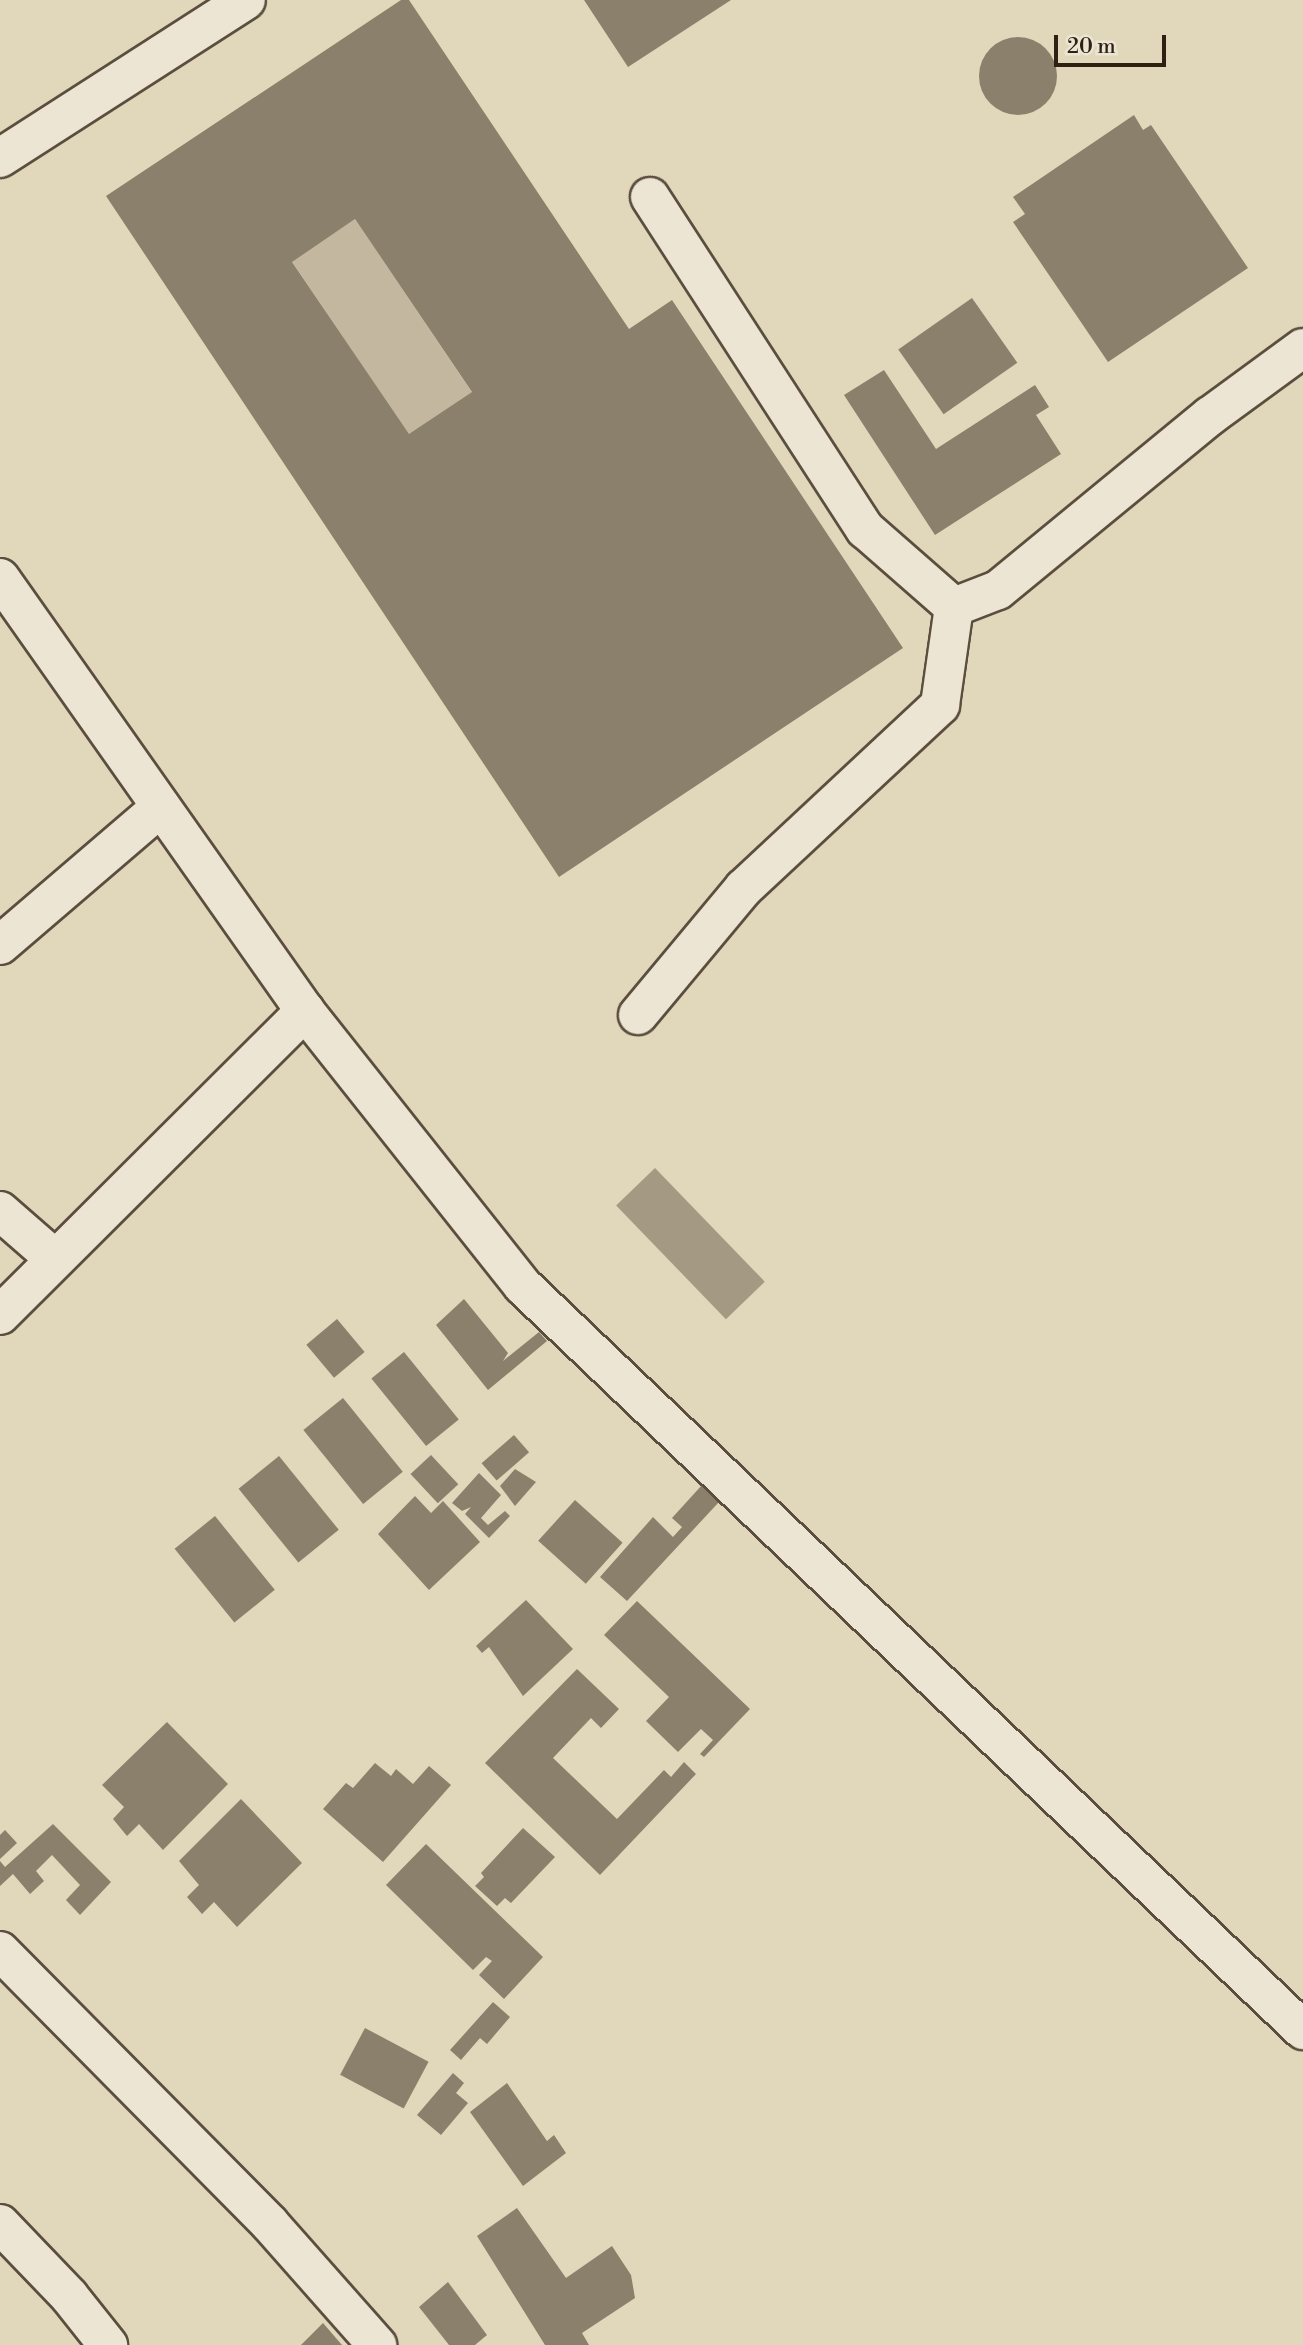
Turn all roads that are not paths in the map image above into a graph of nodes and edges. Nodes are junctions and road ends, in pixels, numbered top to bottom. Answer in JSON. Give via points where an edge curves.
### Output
{"nodes":[{"id":1,"x":246,"y":0,"type":"edge"},
{"id":2,"x":0,"y":158,"type":"edge"},
{"id":3,"x":650,"y":197,"type":"dead end"},
{"id":4,"x":1303,"y":348,"type":"edge"},
{"id":5,"x":0,"y":578,"type":"edge"},
{"id":6,"x":954,"y":607,"type":"junction"},
{"id":7,"x":161,"y":807,"type":"junction"},
{"id":8,"x":0,"y":944,"type":"edge"},
{"id":9,"x":305,"y":1012,"type":"junction"},
{"id":10,"x":638,"y":1015,"type":"dead end"},
{"id":11,"x":0,"y":1211,"type":"edge"},
{"id":12,"x":55,"y":1259,"type":"junction"},
{"id":13,"x":0,"y":1315,"type":"edge"},
{"id":14,"x":0,"y":1951,"type":"edge"},
{"id":15,"x":1303,"y":2030,"type":"edge"},
{"id":16,"x":0,"y":2224,"type":"edge"},
{"id":17,"x":108,"y":2345,"type":"edge"},
{"id":18,"x":377,"y":2345,"type":"edge"}],
"edges":[{"from":1,"to":2,"type":"street"},
{"from":3,"to":6,"type":"street","via":[[865,529]]},
{"from":4,"to":6,"type":"street","via":[[1210,416],[998,590]]},
{"from":5,"to":7,"type":"street"},
{"from":6,"to":10,"type":"street","via":[[940,705],[744,888]]},
{"from":7,"to":8,"type":"street"},
{"from":7,"to":9,"type":"street"},
{"from":9,"to":12,"type":"street"},
{"from":9,"to":15,"type":"street","via":[[523,1286]]},
{"from":11,"to":12,"type":"street"},
{"from":12,"to":13,"type":"street"},
{"from":14,"to":18,"type":"street","via":[[270,2224]]},
{"from":16,"to":17,"type":"street","via":[[69,2296]]}]}
